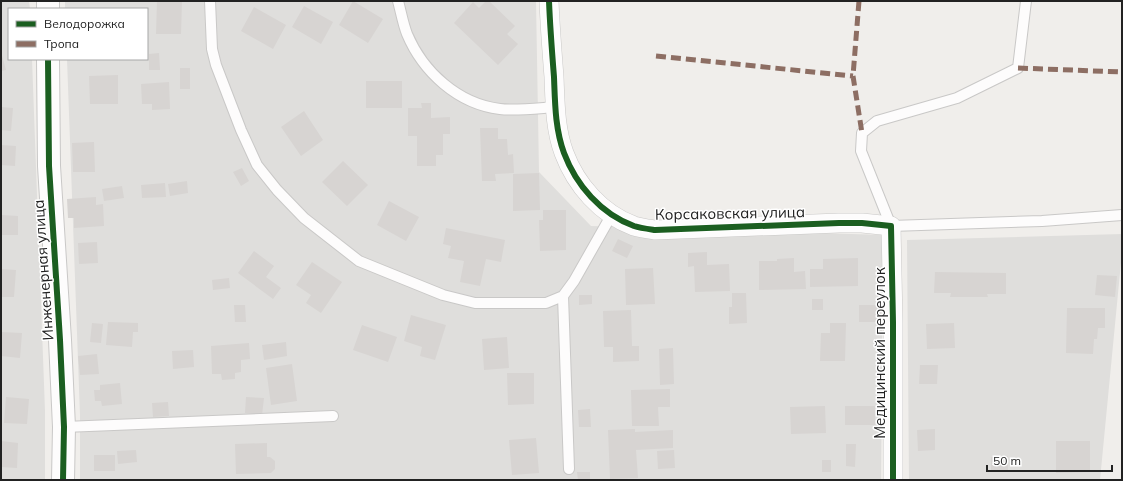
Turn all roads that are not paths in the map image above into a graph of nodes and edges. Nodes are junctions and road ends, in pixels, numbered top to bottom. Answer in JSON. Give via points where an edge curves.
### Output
{"nodes":[{"id":1,"x":210,"y":1,"type":"edge"},
{"id":2,"x":398,"y":1,"type":"edge"},
{"id":3,"x":550,"y":1,"type":"edge"},
{"id":4,"x":1026,"y":1,"type":"edge"},
{"id":5,"x":48,"y":60,"type":"edge"},
{"id":6,"x":556,"y":108,"type":"junction"},
{"id":7,"x":612,"y":214,"type":"junction"},
{"id":8,"x":1122,"y":216,"type":"edge"},
{"id":9,"x":891,"y":226,"type":"junction"},
{"id":10,"x":563,"y":296,"type":"junction"},
{"id":11,"x":333,"y":416,"type":"dead end"},
{"id":12,"x":64,"y":427,"type":"junction"},
{"id":13,"x":569,"y":469,"type":"dead end"},
{"id":14,"x":63,"y":480,"type":"edge"},
{"id":15,"x":893,"y":480,"type":"edge"}],
"edges":[{"from":1,"to":10,"type":"lane","via":[[212,50],[241,130],[257,165],[304,218],[358,261],[443,295],[475,303],[546,303]]},
{"from":2,"to":6,"type":"lane","via":[[406,32],[414,49],[438,80],[450,90],[471,100],[501,109]]},
{"from":3,"to":6,"type":"street","name":"Корсаковская улица"},
{"from":4,"to":9,"type":"lane","via":[[1018,68],[957,98],[877,121],[862,133],[861,151]]},
{"from":5,"to":12,"type":"street","name":"Инженерная улица","via":[[50,166]]},
{"from":6,"to":7,"type":"street","name":"Корсаковская улица","via":[[564,152],[577,180],[595,201]]},
{"from":7,"to":9,"type":"street","name":"Корсаковская улица","via":[[634,226],[655,230],[839,223]]},
{"from":7,"to":10,"type":"lane"},
{"from":8,"to":9,"type":"lane"},
{"from":9,"to":15,"type":"street","name":"Медицинский переулок"},
{"from":10,"to":13,"type":"lane"},
{"from":11,"to":12,"type":"lane"},
{"from":12,"to":14,"type":"street","name":"Инженерная улица"}]}
